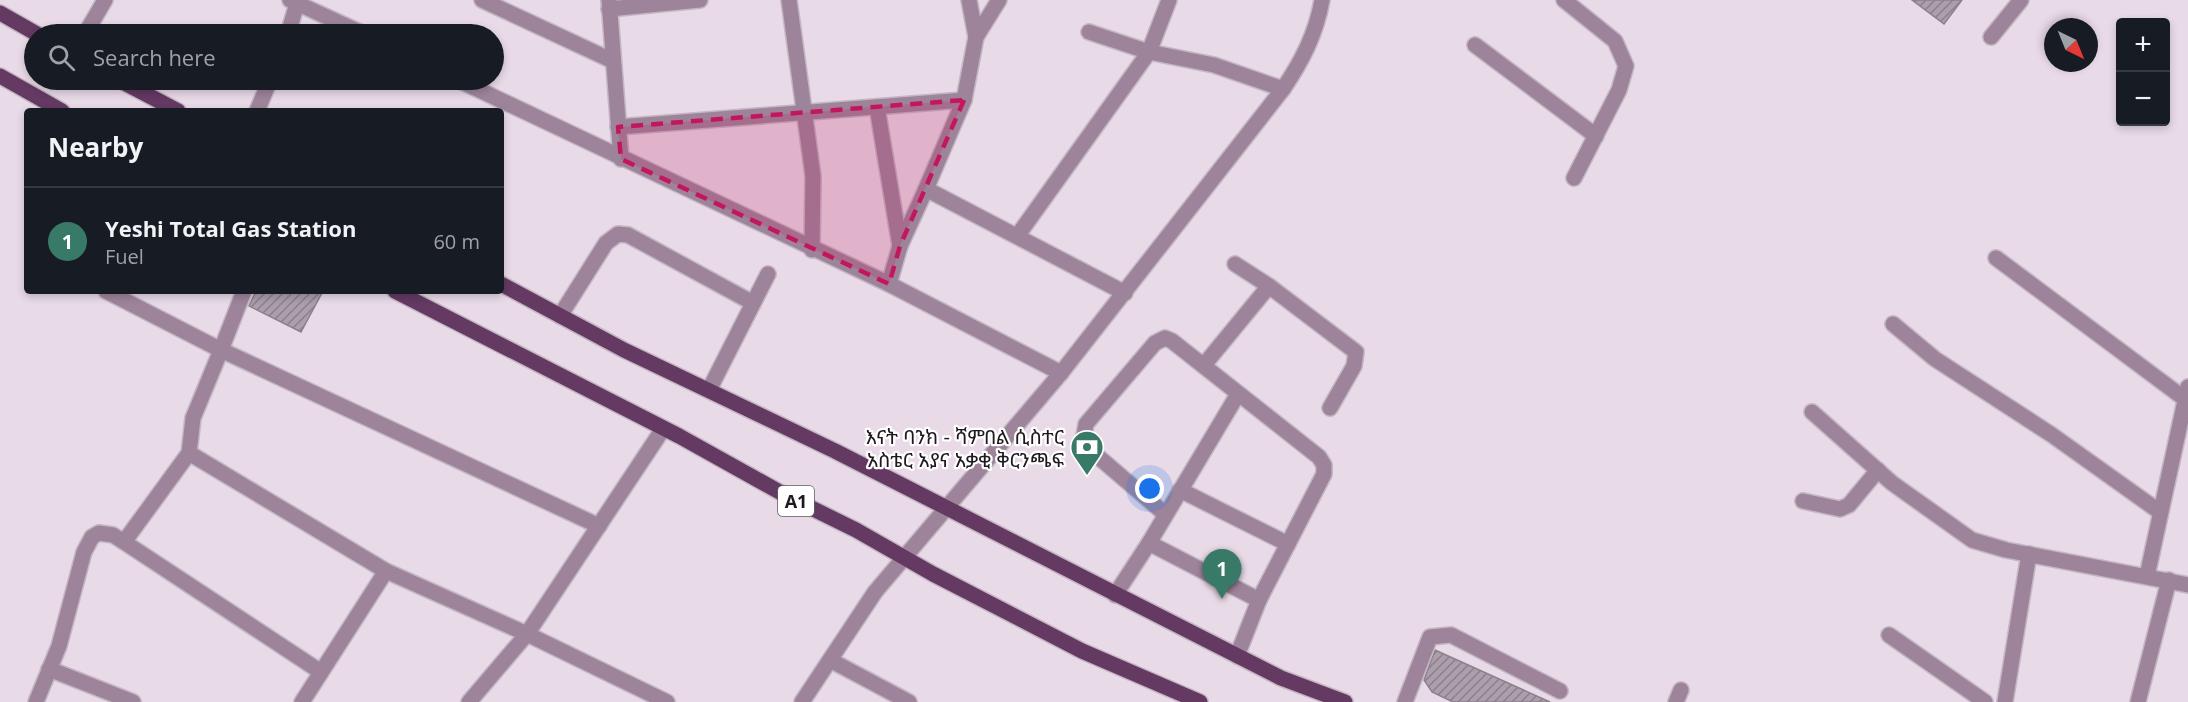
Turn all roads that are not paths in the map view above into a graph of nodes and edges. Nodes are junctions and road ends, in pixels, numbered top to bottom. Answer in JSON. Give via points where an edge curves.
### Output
{"nodes":[{"id":1,"x":105,"y":0,"type":"edge"},
{"id":2,"x":482,"y":0,"type":"edge"},
{"id":3,"x":700,"y":0,"type":"edge"},
{"id":4,"x":789,"y":0,"type":"edge"},
{"id":5,"x":969,"y":0,"type":"edge"},
{"id":6,"x":999,"y":0,"type":"edge"},
{"id":7,"x":1169,"y":0,"type":"edge"},
{"id":8,"x":1322,"y":0,"type":"edge"},
{"id":9,"x":1564,"y":0,"type":"edge"},
{"id":10,"x":2021,"y":0,"type":"edge"},
{"id":11,"x":295,"y":1,"type":"edge"},
{"id":12,"x":609,"y":5,"type":"edge"},
{"id":13,"x":0,"y":13,"type":"edge"},
{"id":14,"x":91,"y":24,"type":"edge"},
{"id":15,"x":290,"y":24,"type":"edge"},
{"id":16,"x":343,"y":24,"type":"edge"},
{"id":17,"x":24,"y":27,"type":"edge"},
{"id":18,"x":1089,"y":32,"type":"dead end"},
{"id":19,"x":976,"y":37,"type":"junction"},
{"id":20,"x":1991,"y":37,"type":"dead end"},
{"id":21,"x":1475,"y":45,"type":"dead end"},
{"id":22,"x":1149,"y":52,"type":"junction"},
{"id":23,"x":613,"y":61,"type":"junction"},
{"id":24,"x":0,"y":76,"type":"edge"},
{"id":25,"x":1283,"y":89,"type":"junction"},
{"id":26,"x":24,"y":90,"type":"edge"},
{"id":27,"x":25,"y":90,"type":"edge"},
{"id":28,"x":138,"y":90,"type":"edge"},
{"id":29,"x":266,"y":90,"type":"edge"},
{"id":30,"x":479,"y":90,"type":"edge"},
{"id":31,"x":964,"y":100,"type":"junction"},
{"id":32,"x":877,"y":107,"type":"junction"},
{"id":33,"x":57,"y":108,"type":"edge"},
{"id":34,"x":172,"y":108,"type":"edge"},
{"id":35,"x":258,"y":108,"type":"edge"},
{"id":36,"x":806,"y":111,"type":"junction"},
{"id":37,"x":618,"y":127,"type":"junction"},
{"id":38,"x":1596,"y":136,"type":"junction"},
{"id":39,"x":621,"y":159,"type":"junction"},
{"id":40,"x":1574,"y":178,"type":"dead end"},
{"id":41,"x":926,"y":189,"type":"junction"},
{"id":42,"x":1018,"y":235,"type":"junction"},
{"id":43,"x":900,"y":246,"type":"junction"},
{"id":44,"x":812,"y":249,"type":"junction"},
{"id":45,"x":1996,"y":258,"type":"dead end"},
{"id":46,"x":1235,"y":264,"type":"dead end"},
{"id":47,"x":768,"y":274,"type":"dead end"},
{"id":48,"x":889,"y":284,"type":"junction"},
{"id":49,"x":504,"y":286,"type":"edge"},
{"id":50,"x":1269,"y":286,"type":"junction"},
{"id":51,"x":1125,"y":293,"type":"junction"},
{"id":52,"x":112,"y":294,"type":"edge"},
{"id":53,"x":243,"y":294,"type":"edge"},
{"id":54,"x":401,"y":294,"type":"edge"},
{"id":55,"x":753,"y":303,"type":"junction"},
{"id":56,"x":560,"y":316,"type":"junction"},
{"id":57,"x":1893,"y":324,"type":"dead end"},
{"id":58,"x":221,"y":350,"type":"junction"},
{"id":59,"x":1204,"y":365,"type":"junction"},
{"id":60,"x":1061,"y":373,"type":"junction"},
{"id":61,"x":709,"y":390,"type":"junction"},
{"id":62,"x":2187,"y":393,"type":"edge"},
{"id":63,"x":1238,"y":394,"type":"junction"},
{"id":64,"x":1330,"y":408,"type":"dead end"},
{"id":65,"x":1812,"y":412,"type":"dead end"},
{"id":66,"x":663,"y":429,"type":"junction"},
{"id":67,"x":189,"y":453,"type":"junction"},
{"id":68,"x":1878,"y":470,"type":"junction"},
{"id":69,"x":1180,"y":490,"type":"junction"},
{"id":70,"x":1803,"y":501,"type":"dead end"},
{"id":71,"x":946,"y":508,"type":"junction"},
{"id":72,"x":2160,"y":512,"type":"junction"},
{"id":73,"x":1165,"y":514,"type":"junction"},
{"id":74,"x":599,"y":526,"type":"junction"},
{"id":75,"x":124,"y":542,"type":"junction"},
{"id":76,"x":1149,"y":543,"type":"junction"},
{"id":77,"x":1288,"y":544,"type":"junction"},
{"id":78,"x":2029,"y":554,"type":"junction"},
{"id":79,"x":903,"y":558,"type":"junction"},
{"id":80,"x":386,"y":571,"type":"junction"},
{"id":81,"x":2146,"y":576,"type":"junction"},
{"id":82,"x":2169,"y":580,"type":"junction"},
{"id":83,"x":2188,"y":585,"type":"edge"},
{"id":84,"x":1115,"y":595,"type":"junction"},
{"id":85,"x":1259,"y":600,"type":"junction"},
{"id":86,"x":527,"y":634,"type":"junction"},
{"id":87,"x":1889,"y":635,"type":"dead end"},
{"id":88,"x":1237,"y":656,"type":"junction"},
{"id":89,"x":830,"y":660,"type":"junction"},
{"id":90,"x":49,"y":669,"type":"junction"},
{"id":91,"x":321,"y":672,"type":"junction"},
{"id":92,"x":1560,"y":691,"type":"dead end"},
{"id":93,"x":640,"y":696,"type":"edge"},
{"id":94,"x":36,"y":702,"type":"edge"},
{"id":95,"x":133,"y":702,"type":"edge"},
{"id":96,"x":302,"y":702,"type":"edge"},
{"id":97,"x":469,"y":702,"type":"edge"},
{"id":98,"x":667,"y":702,"type":"edge"},
{"id":99,"x":802,"y":702,"type":"edge"},
{"id":100,"x":909,"y":702,"type":"edge"},
{"id":101,"x":1200,"y":702,"type":"edge"},
{"id":102,"x":1345,"y":702,"type":"edge"},
{"id":103,"x":1405,"y":702,"type":"edge"},
{"id":104,"x":1985,"y":702,"type":"edge"},
{"id":105,"x":2005,"y":702,"type":"edge"},
{"id":106,"x":2138,"y":702,"type":"edge"}],
"edges":[{"from":1,"to":14,"type":"street"},
{"from":2,"to":23,"type":"street"},
{"from":3,"to":12,"type":"street"},
{"from":4,"to":36,"type":"street"},
{"from":5,"to":19,"type":"street"},
{"from":6,"to":19,"type":"street"},
{"from":7,"to":22,"type":"street"},
{"from":8,"to":25,"type":"street","via":[[1318,22],[1302,60]]},
{"from":9,"to":38,"type":"street","via":[[1615,41],[1626,66],[1619,90]]},
{"from":10,"to":20,"type":"street"},
{"from":11,"to":15,"type":"street"},
{"from":11,"to":16,"type":"street"},
{"from":12,"to":23,"type":"street"},
{"from":13,"to":17,"type":"main road"},
{"from":18,"to":22,"type":"street"},
{"from":19,"to":31,"type":"street"},
{"from":21,"to":38,"type":"street"},
{"from":22,"to":25,"type":"street","via":[[1214,65]]},
{"from":22,"to":42,"type":"street"},
{"from":23,"to":37,"type":"street"},
{"from":24,"to":26,"type":"main road"},
{"from":25,"to":51,"type":"street"},
{"from":27,"to":33,"type":"main road"},
{"from":28,"to":34,"type":"main road"},
{"from":29,"to":35,"type":"street"},
{"from":30,"to":39,"type":"street"},
{"from":31,"to":32,"type":"street"},
{"from":31,"to":41,"type":"street"},
{"from":32,"to":36,"type":"street"},
{"from":32,"to":43,"type":"street"},
{"from":36,"to":37,"type":"street"},
{"from":36,"to":44,"type":"street","via":[[813,176]]},
{"from":37,"to":39,"type":"street"},
{"from":38,"to":40,"type":"street"},
{"from":39,"to":44,"type":"street"},
{"from":41,"to":42,"type":"street"},
{"from":41,"to":43,"type":"street"},
{"from":42,"to":51,"type":"street"},
{"from":43,"to":48,"type":"street"},
{"from":44,"to":48,"type":"street"},
{"from":45,"to":62,"type":"street"},
{"from":46,"to":50,"type":"street"},
{"from":47,"to":55,"type":"street"},
{"from":48,"to":60,"type":"street"},
{"from":49,"to":56,"type":"main road"},
{"from":50,"to":59,"type":"street"},
{"from":50,"to":64,"type":"street","via":[[1356,352],[1354,366]]},
{"from":51,"to":60,"type":"street"},
{"from":52,"to":58,"type":"street"},
{"from":53,"to":58,"type":"street"},
{"from":54,"to":66,"type":"main road","number":"A1"},
{"from":55,"to":56,"type":"street","via":[[618,234],[606,243]]},
{"from":55,"to":61,"type":"street"},
{"from":56,"to":61,"type":"main road"},
{"from":57,"to":72,"type":"street","via":[[1935,360],[2052,435]]},
{"from":58,"to":67,"type":"street","via":[[194,418]]},
{"from":58,"to":74,"type":"street"},
{"from":59,"to":63,"type":"street"},
{"from":59,"to":73,"type":"street","via":[[1172,341],[1165,338],[1155,343],[1086,424],[1084,435],[1095,454]]},
{"from":60,"to":71,"type":"street"},
{"from":61,"to":71,"type":"main road"},
{"from":62,"to":72,"type":"street"},
{"from":63,"to":69,"type":"street"},
{"from":63,"to":77,"type":"street","via":[[1324,465],[1324,474]]},
{"from":65,"to":68,"type":"street"},
{"from":66,"to":74,"type":"street"},
{"from":66,"to":79,"type":"main road","number":"A1"},
{"from":67,"to":75,"type":"street"},
{"from":67,"to":80,"type":"street"},
{"from":68,"to":70,"type":"street","via":[[1849,505],[1840,509]]},
{"from":68,"to":78,"type":"street","via":[[1972,540]]},
{"from":69,"to":73,"type":"street"},
{"from":69,"to":77,"type":"street"},
{"from":71,"to":79,"type":"street"},
{"from":71,"to":84,"type":"main road"},
{"from":72,"to":81,"type":"street"},
{"from":73,"to":76,"type":"street"},
{"from":74,"to":86,"type":"street"},
{"from":75,"to":90,"type":"street","via":[[113,535],[99,533],[92,537]]},
{"from":75,"to":91,"type":"street"},
{"from":76,"to":84,"type":"street"},
{"from":76,"to":85,"type":"street"},
{"from":77,"to":85,"type":"street"},
{"from":78,"to":81,"type":"street"},
{"from":78,"to":105,"type":"street"},
{"from":79,"to":89,"type":"street","via":[[875,591]]},
{"from":79,"to":101,"type":"main road","number":"A1","via":[[1082,651]]},
{"from":80,"to":86,"type":"street"},
{"from":80,"to":91,"type":"street"},
{"from":81,"to":82,"type":"street"},
{"from":82,"to":83,"type":"street"},
{"from":82,"to":106,"type":"street"},
{"from":84,"to":88,"type":"main road"},
{"from":85,"to":88,"type":"street"},
{"from":86,"to":93,"type":"street"},
{"from":86,"to":97,"type":"street"},
{"from":87,"to":104,"type":"street"},
{"from":88,"to":102,"type":"main road"},
{"from":89,"to":99,"type":"street"},
{"from":89,"to":100,"type":"street"},
{"from":90,"to":94,"type":"street"},
{"from":90,"to":95,"type":"street"},
{"from":91,"to":96,"type":"street"},
{"from":92,"to":103,"type":"street","via":[[1451,635],[1430,637]]},
{"from":93,"to":98,"type":"street"}]}
